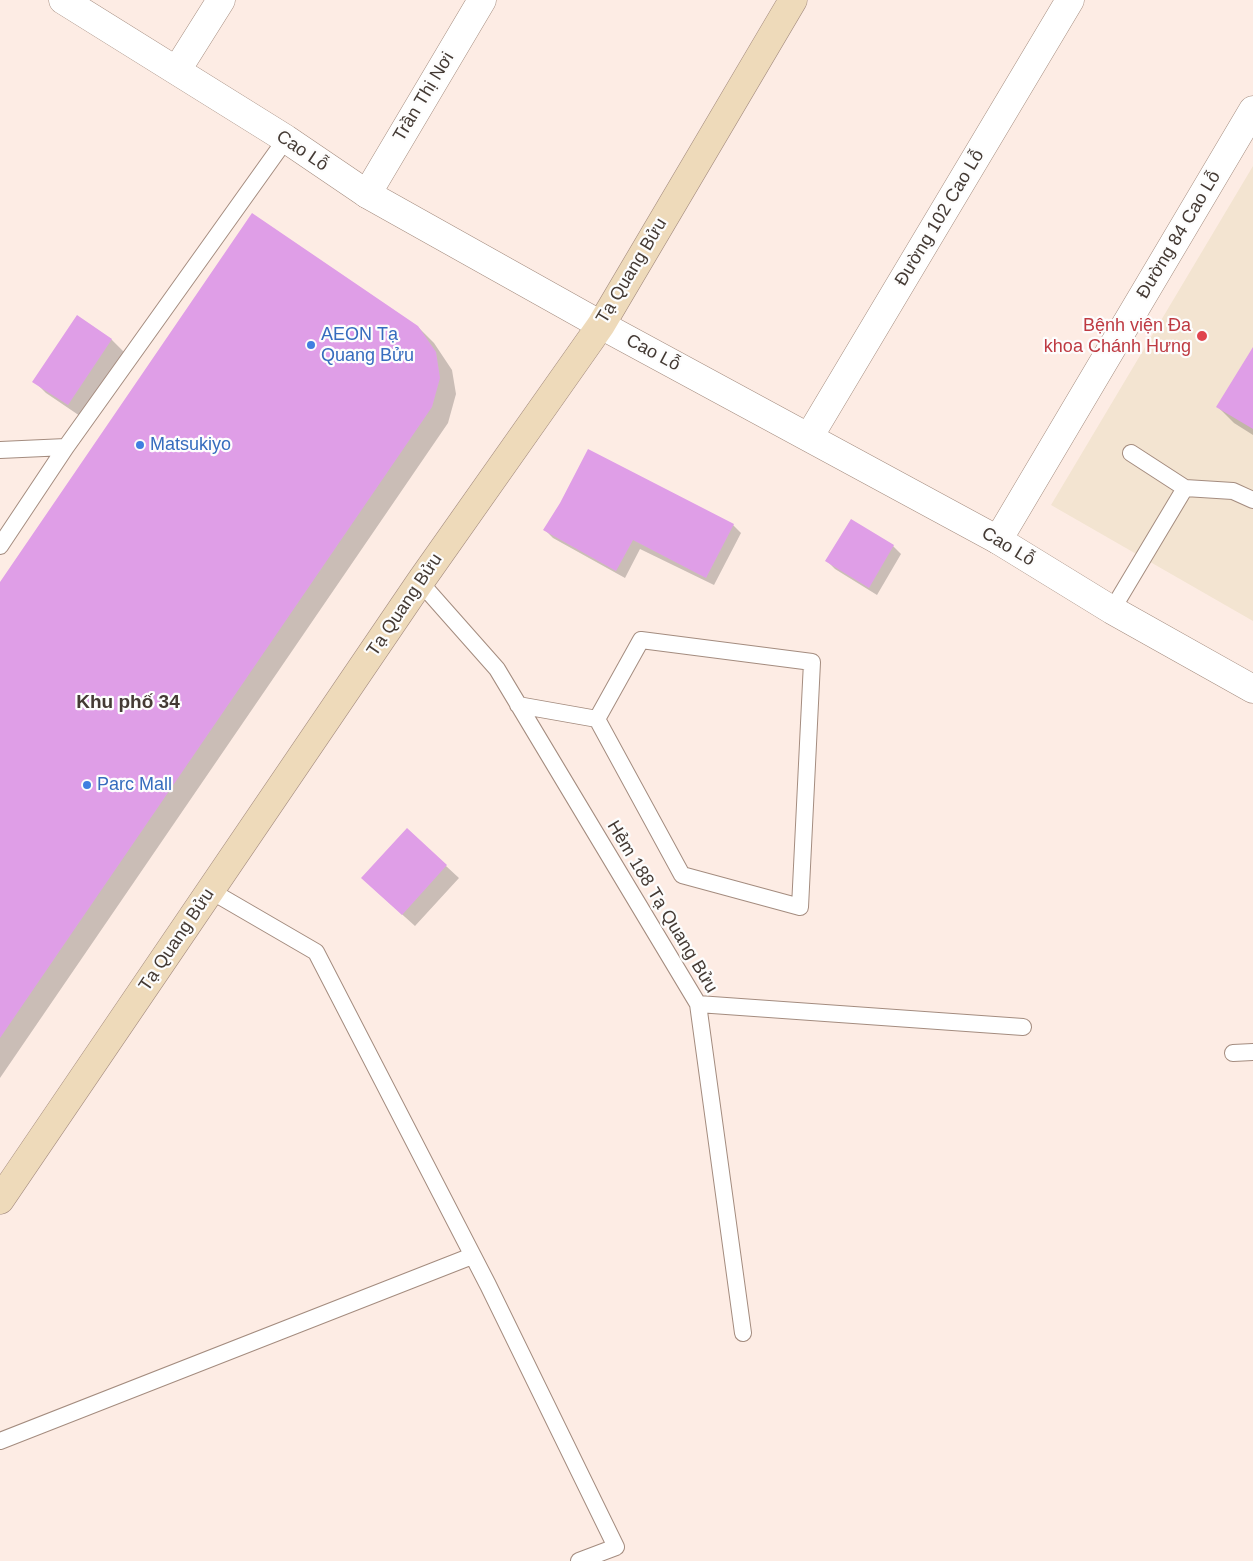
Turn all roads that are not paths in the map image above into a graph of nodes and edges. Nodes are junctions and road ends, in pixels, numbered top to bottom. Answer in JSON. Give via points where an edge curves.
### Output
{"nodes":[{"id":1,"x":63,"y":0,"type":"edge"},
{"id":2,"x":222,"y":0,"type":"edge"},
{"id":3,"x":482,"y":0,"type":"edge"},
{"id":4,"x":793,"y":0,"type":"edge"},
{"id":5,"x":1070,"y":0,"type":"edge"},
{"id":6,"x":177,"y":70,"type":"junction"},
{"id":7,"x":1253,"y":110,"type":"edge"},
{"id":8,"x":286,"y":139,"type":"junction"},
{"id":9,"x":367,"y":194,"type":"junction"},
{"id":10,"x":601,"y":325,"type":"junction"},
{"id":11,"x":809,"y":437,"type":"junction"},
{"id":12,"x":66,"y":447,"type":"junction"},
{"id":13,"x":0,"y":450,"type":"edge"},
{"id":14,"x":1131,"y":453,"type":"dead end"},
{"id":15,"x":1185,"y":488,"type":"junction"},
{"id":16,"x":1253,"y":500,"type":"edge"},
{"id":17,"x":998,"y":540,"type":"junction"},
{"id":18,"x":0,"y":546,"type":"edge"},
{"id":19,"x":420,"y":582,"type":"junction"},
{"id":20,"x":1112,"y":610,"type":"junction"},
{"id":21,"x":1253,"y":689,"type":"edge"},
{"id":22,"x":518,"y":705,"type":"junction"},
{"id":23,"x":598,"y":719,"type":"junction"},
{"id":24,"x":210,"y":891,"type":"junction"},
{"id":25,"x":698,"y":1004,"type":"junction"},
{"id":26,"x":1023,"y":1027,"type":"dead end"},
{"id":27,"x":1253,"y":1052,"type":"edge"},
{"id":28,"x":1233,"y":1053,"type":"dead end"},
{"id":29,"x":0,"y":1200,"type":"edge"},
{"id":30,"x":472,"y":1256,"type":"junction"},
{"id":31,"x":743,"y":1333,"type":"dead end"},
{"id":32,"x":0,"y":1442,"type":"edge"},
{"id":33,"x":579,"y":1561,"type":"edge"}],
"edges":[{"from":1,"to":6,"type":"street","name":"Cao Lỗ"},
{"from":2,"to":6,"type":"street"},
{"from":3,"to":9,"type":"street","name":"Trần Thị Nơi"},
{"from":4,"to":10,"type":"main road","name":"Tạ Quang Bửu"},
{"from":5,"to":11,"type":"street","name":"Đường 102 Cao Lỗ"},
{"from":6,"to":8,"type":"street","name":"Cao Lỗ"},
{"from":7,"to":17,"type":"street","name":"Đường 84 Cao Lỗ"},
{"from":8,"to":9,"type":"street","name":"Cao Lỗ"},
{"from":8,"to":12,"type":"lane"},
{"from":9,"to":10,"type":"street","name":"Cao Lỗ"},
{"from":10,"to":11,"type":"street","name":"Cao Lỗ"},
{"from":10,"to":19,"type":"main road","name":"Tạ Quang Bửu"},
{"from":11,"to":17,"type":"street","name":"Cao Lỗ"},
{"from":12,"to":13,"type":"lane"},
{"from":12,"to":18,"type":"lane"},
{"from":14,"to":15,"type":"lane"},
{"from":15,"to":16,"type":"lane","via":[[1233,491]]},
{"from":15,"to":20,"type":"lane"},
{"from":17,"to":20,"type":"street","name":"Cao Lỗ"},
{"from":19,"to":22,"type":"lane","name":"Hẻm 188 Tạ Quang Bửu","via":[[497,669]]},
{"from":19,"to":24,"type":"main road","name":"Tạ Quang Bửu"},
{"from":20,"to":21,"type":"street","name":"Cao Lỗ"},
{"from":22,"to":23,"type":"lane"},
{"from":22,"to":25,"type":"lane","name":"Hẻm 188 Tạ Quang Bửu"},
{"from":23,"to":23,"type":"lane","via":[[682,875],[800,907],[812,662],[641,640]]},
{"from":24,"to":29,"type":"main road","name":"Tạ Quang Bửu"},
{"from":24,"to":30,"type":"lane","via":[[316,952]]},
{"from":25,"to":26,"type":"lane"},
{"from":25,"to":31,"type":"lane","name":"Hẻm 188 Tạ Quang Bửu"},
{"from":27,"to":28,"type":"lane"},
{"from":30,"to":32,"type":"lane"},
{"from":30,"to":33,"type":"lane","via":[[616,1547]]}]}
